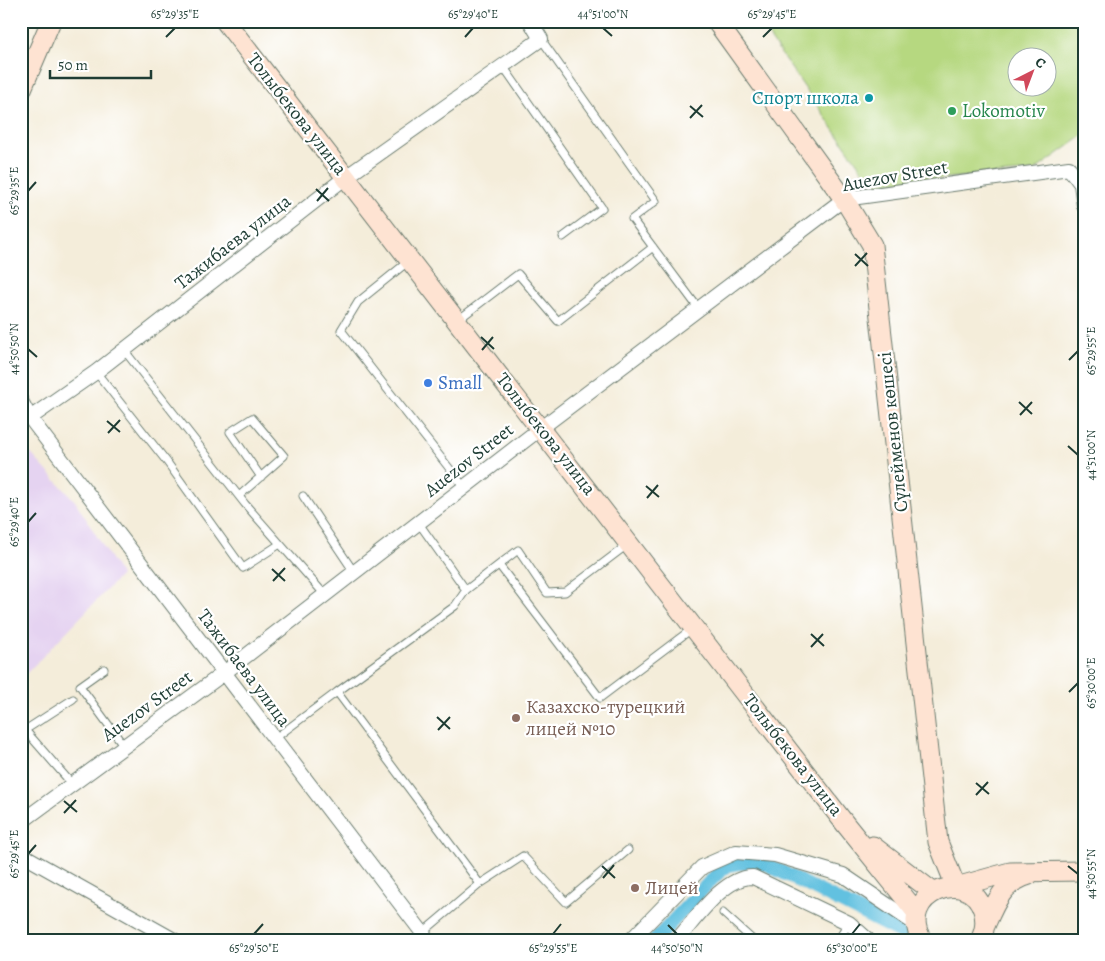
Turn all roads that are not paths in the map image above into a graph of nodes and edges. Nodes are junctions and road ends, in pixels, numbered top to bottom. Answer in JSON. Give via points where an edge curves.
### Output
{"nodes":[{"id":1,"x":50,"y":21,"type":"edge"},
{"id":2,"x":225,"y":21,"type":"edge"},
{"id":3,"x":530,"y":21,"type":"edge"},
{"id":4,"x":716,"y":21,"type":"edge"},
{"id":5,"x":541,"y":39,"type":"junction"},
{"id":6,"x":503,"y":66,"type":"junction"},
{"id":7,"x":21,"y":91,"type":"edge"},
{"id":8,"x":346,"y":178,"type":"junction"},
{"id":9,"x":1082,"y":183,"type":"edge"},
{"id":10,"x":844,"y":199,"type":"junction"},
{"id":11,"x":1084,"y":206,"type":"edge"},
{"id":12,"x":563,"y":237,"type":"dead end"},
{"id":13,"x":653,"y":247,"type":"junction"},
{"id":14,"x":410,"y":260,"type":"junction"},
{"id":15,"x":698,"y":309,"type":"junction"},
{"id":16,"x":457,"y":320,"type":"junction"},
{"id":17,"x":124,"y":350,"type":"junction"},
{"id":18,"x":96,"y":372,"type":"junction"},
{"id":19,"x":21,"y":401,"type":"edge"},
{"id":20,"x":26,"y":417,"type":"edge"},
{"id":21,"x":541,"y":428,"type":"junction"},
{"id":22,"x":261,"y":477,"type":"junction"},
{"id":23,"x":464,"y":487,"type":"junction"},
{"id":24,"x":239,"y":496,"type":"junction"},
{"id":25,"x":302,"y":496,"type":"dead end"},
{"id":26,"x":418,"y":522,"type":"junction"},
{"id":27,"x":630,"y":543,"type":"junction"},
{"id":28,"x":280,"y":544,"type":"junction"},
{"id":29,"x":498,"y":564,"type":"junction"},
{"id":30,"x":354,"y":572,"type":"junction"},
{"id":31,"x":466,"y":590,"type":"junction"},
{"id":32,"x":325,"y":595,"type":"junction"},
{"id":33,"x":694,"y":627,"type":"junction"},
{"id":34,"x":104,"y":669,"type":"dead end"},
{"id":35,"x":224,"y":673,"type":"junction"},
{"id":36,"x":337,"y":692,"type":"junction"},
{"id":37,"x":72,"y":699,"type":"dead end"},
{"id":38,"x":23,"y":731,"type":"edge"},
{"id":39,"x":274,"y":739,"type":"junction"},
{"id":40,"x":124,"y":746,"type":"junction"},
{"id":41,"x":72,"y":784,"type":"junction"},
{"id":42,"x":21,"y":822,"type":"edge"},
{"id":43,"x":846,"y":825,"type":"junction"},
{"id":44,"x":628,"y":850,"type":"dead end"},
{"id":45,"x":21,"y":854,"type":"edge"},
{"id":46,"x":1044,"y":871,"type":"junction"},
{"id":47,"x":1084,"y":871,"type":"edge"},
{"id":48,"x":480,"y":884,"type":"junction"},
{"id":49,"x":956,"y":888,"type":"junction"},
{"id":50,"x":933,"y":892,"type":"junction"},
{"id":51,"x":723,"y":913,"type":"dead end"},
{"id":52,"x":849,"y":923,"type":"junction"},
{"id":53,"x":919,"y":926,"type":"edge"},
{"id":54,"x":982,"y":935,"type":"edge"},
{"id":55,"x":425,"y":936,"type":"edge"},
{"id":56,"x":751,"y":939,"type":"edge"},
{"id":57,"x":174,"y":940,"type":"edge"},
{"id":58,"x":631,"y":940,"type":"edge"},
{"id":59,"x":677,"y":940,"type":"edge"},
{"id":60,"x":838,"y":940,"type":"edge"},
{"id":61,"x":868,"y":940,"type":"edge"}],
"edges":[{"from":1,"to":7,"type":"street"},
{"from":2,"to":8,"type":"street","name":"Толыбекова улица"},
{"from":3,"to":5,"type":"street"},
{"from":4,"to":10,"type":"street","name":"Сүлейменов көшесі"},
{"from":5,"to":6,"type":"street","name":"Тажибаева улица"},
{"from":5,"to":13,"type":"lane","via":[[656,201],[632,219]]},
{"from":6,"to":8,"type":"street","name":"Тажибаева улица"},
{"from":6,"to":12,"type":"lane","via":[[602,208]]},
{"from":8,"to":14,"type":"street","name":"Толыбекова улица"},
{"from":8,"to":17,"type":"street","name":"Тажибаева улица"},
{"from":9,"to":10,"type":"street","name":"Auezov Street","via":[[1069,168]]},
{"from":9,"to":11,"type":"street","name":"Auezov Street"},
{"from":10,"to":15,"type":"street","name":"Auezov Street"},
{"from":10,"to":49,"type":"street","name":"Сүлейменов көшесі","via":[[872,245],[938,842]]},
{"from":13,"to":15,"type":"lane"},
{"from":13,"to":16,"type":"lane","via":[[558,321],[518,274]]},
{"from":14,"to":16,"type":"street","name":"Толыбекова улица"},
{"from":14,"to":23,"type":"lane","via":[[358,302],[341,330]]},
{"from":15,"to":21,"type":"street","name":"Auezov Street"},
{"from":16,"to":21,"type":"street","name":"Толыбекова улица"},
{"from":17,"to":18,"type":"street","name":"Тажибаева улица"},
{"from":17,"to":24,"type":"lane"},
{"from":18,"to":20,"type":"street","name":"Тажибаева улица"},
{"from":18,"to":28,"type":"lane","via":[[167,462],[243,568]]},
{"from":19,"to":20,"type":"street","name":"Тажибаева улица"},
{"from":20,"to":35,"type":"street","name":"Тажибаева улица"},
{"from":21,"to":23,"type":"street","name":"Auezov Street"},
{"from":21,"to":27,"type":"street","name":"Толыбекова улица"},
{"from":22,"to":22,"type":"lane","via":[[284,456],[252,418],[230,432]]},
{"from":22,"to":24,"type":"lane"},
{"from":23,"to":26,"type":"street","name":"Auezov Street"},
{"from":24,"to":28,"type":"lane"},
{"from":25,"to":30,"type":"lane"},
{"from":26,"to":30,"type":"street","name":"Auezov Street"},
{"from":26,"to":31,"type":"lane"},
{"from":27,"to":29,"type":"lane","via":[[565,592],[547,593],[518,550]]},
{"from":27,"to":33,"type":"street","name":"Толыбекова улица"},
{"from":28,"to":32,"type":"lane"},
{"from":29,"to":31,"type":"lane"},
{"from":29,"to":33,"type":"lane","via":[[600,698]]},
{"from":30,"to":32,"type":"street","name":"Auezov Street"},
{"from":31,"to":36,"type":"lane","via":[[455,606]]},
{"from":32,"to":35,"type":"street","name":"Auezov Street"},
{"from":33,"to":43,"type":"street","name":"Толыбекова улица"},
{"from":34,"to":40,"type":"lane","via":[[80,686]]},
{"from":35,"to":39,"type":"street","name":"Тажибаева улица"},
{"from":35,"to":40,"type":"street","name":"Auezov Street"},
{"from":36,"to":39,"type":"lane"},
{"from":36,"to":48,"type":"lane"},
{"from":37,"to":38,"type":"lane"},
{"from":38,"to":41,"type":"lane"},
{"from":39,"to":55,"type":"street","name":"Тажибаева улица"},
{"from":40,"to":41,"type":"street","name":"Auezov Street"},
{"from":41,"to":42,"type":"street","name":"Auezov Street"},
{"from":43,"to":50,"type":"street"},
{"from":43,"to":53,"type":"street"},
{"from":44,"to":48,"type":"lane","via":[[566,902],[523,856]]},
{"from":45,"to":57,"type":"street"},
{"from":46,"to":47,"type":"street"},
{"from":46,"to":49,"type":"street","via":[[1010,872]]},
{"from":46,"to":54,"type":"street","via":[[1017,878],[1003,890]]},
{"from":48,"to":55,"type":"lane"},
{"from":49,"to":50,"type":"street"},
{"from":49,"to":54,"type":"street","via":[[966,891],[978,901],[985,916]]},
{"from":50,"to":53,"type":"street","via":[[926,898]]},
{"from":51,"to":56,"type":"lane"},
{"from":52,"to":59,"type":"street","via":[[753,877],[744,877],[724,888]]},
{"from":52,"to":60,"type":"lane"},
{"from":52,"to":61,"type":"street"},
{"from":53,"to":58,"type":"street","via":[[844,875],[775,855],[736,852],[702,867]]}]}
